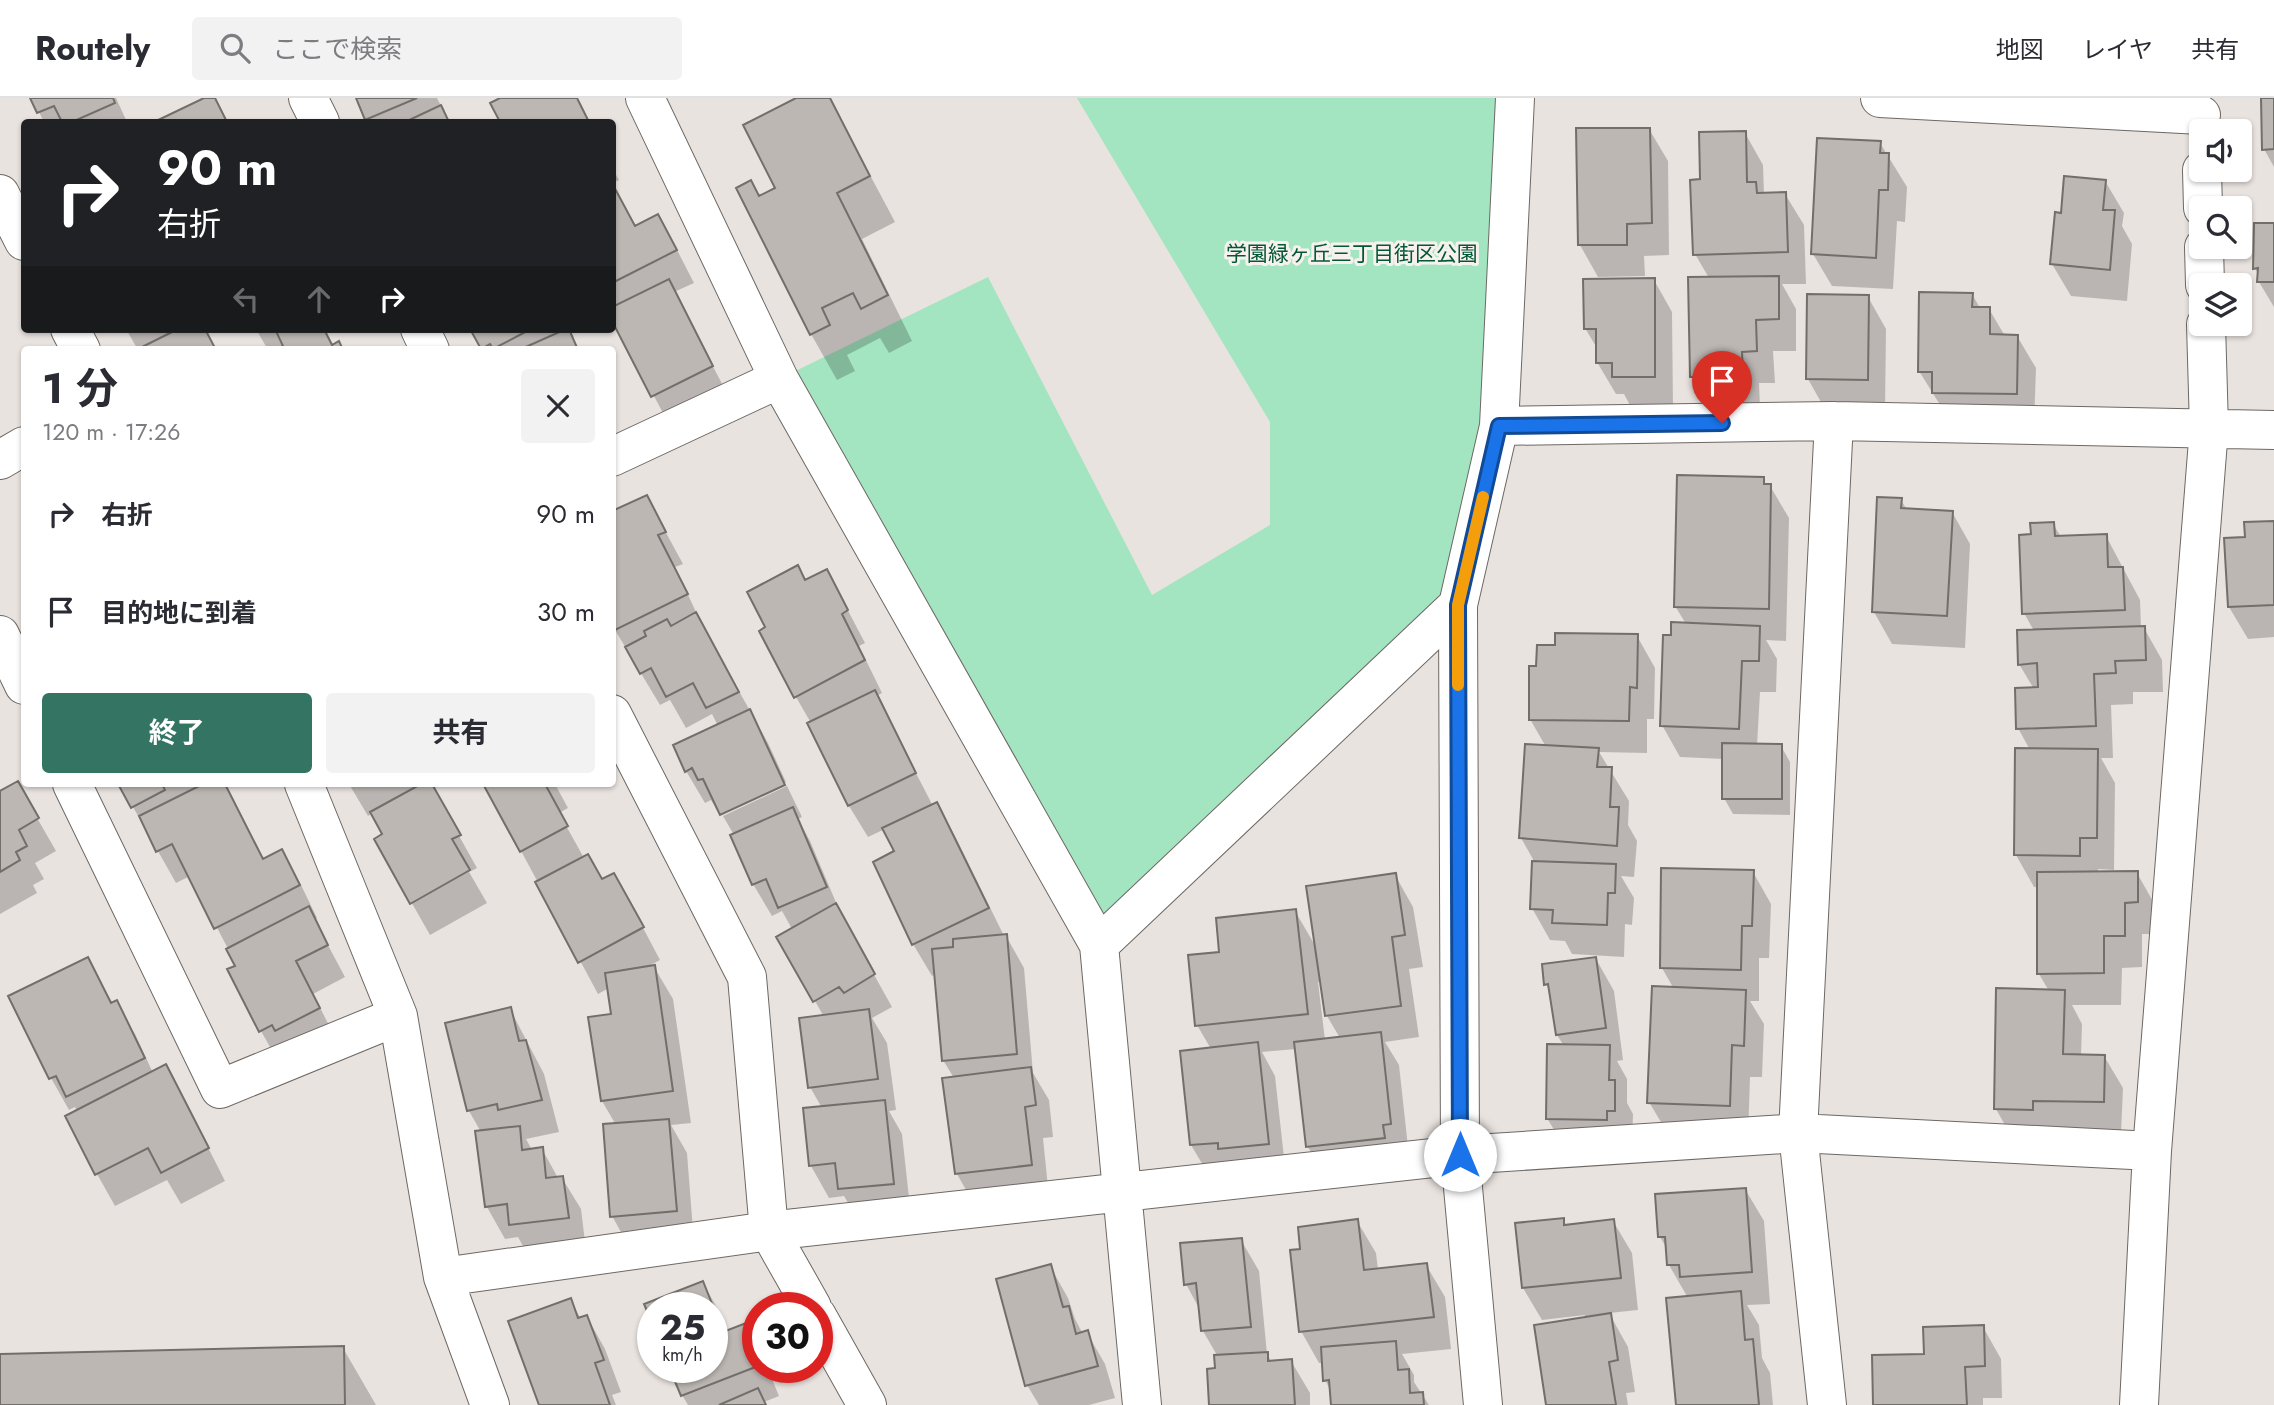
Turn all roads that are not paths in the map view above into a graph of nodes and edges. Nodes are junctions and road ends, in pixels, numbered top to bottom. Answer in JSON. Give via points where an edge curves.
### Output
{"nodes":[{"id":1,"x":308,"y":98,"type":"edge"},
{"id":2,"x":645,"y":98,"type":"edge"},
{"id":3,"x":1515,"y":98,"type":"edge"},
{"id":4,"x":1880,"y":98,"type":"edge"},
{"id":5,"x":2201,"y":118,"type":"edge"},
{"id":6,"x":318,"y":119,"type":"edge"},
{"id":7,"x":0,"y":194,"type":"edge"},
{"id":8,"x":21,"y":235,"type":"edge"},
{"id":9,"x":2206,"y":336,"type":"edge"},
{"id":10,"x":779,"y":379,"type":"junction"},
{"id":11,"x":1834,"y":421,"type":"junction"},
{"id":12,"x":1499,"y":426,"type":"junction"},
{"id":13,"x":2209,"y":428,"type":"junction"},
{"id":14,"x":2274,"y":430,"type":"edge"},
{"id":15,"x":21,"y":448,"type":"edge"},
{"id":16,"x":616,"y":455,"type":"edge"},
{"id":17,"x":0,"y":460,"type":"edge"},
{"id":18,"x":1458,"y":605,"type":"junction"},
{"id":19,"x":0,"y":635,"type":"edge"},
{"id":20,"x":21,"y":679,"type":"edge"},
{"id":21,"x":616,"y":722,"type":"edge"},
{"id":22,"x":73,"y":787,"type":"edge"},
{"id":23,"x":304,"y":787,"type":"edge"},
{"id":24,"x":1099,"y":945,"type":"junction"},
{"id":25,"x":398,"y":1016,"type":"junction"},
{"id":26,"x":1798,"y":1133,"type":"junction"},
{"id":27,"x":2152,"y":1152,"type":"junction"},
{"id":28,"x":1460,"y":1155,"type":"junction"},
{"id":29,"x":1122,"y":1193,"type":"junction"},
{"id":30,"x":769,"y":1231,"type":"junction"},
{"id":31,"x":443,"y":1277,"type":"junction"},
{"id":32,"x":804,"y":1292,"type":"edge"},
{"id":33,"x":833,"y":1344,"type":"edge"},
{"id":34,"x":490,"y":1405,"type":"edge"},
{"id":35,"x":867,"y":1405,"type":"edge"},
{"id":36,"x":1142,"y":1405,"type":"edge"},
{"id":37,"x":1483,"y":1405,"type":"edge"},
{"id":38,"x":1827,"y":1405,"type":"edge"},
{"id":39,"x":2139,"y":1405,"type":"edge"}],
"edges":[{"from":1,"to":6,"type":"street"},
{"from":2,"to":10,"type":"street"},
{"from":3,"to":12,"type":"street"},
{"from":4,"to":5,"type":"street"},
{"from":7,"to":8,"type":"street"},
{"from":9,"to":13,"type":"street"},
{"from":10,"to":16,"type":"street"},
{"from":10,"to":24,"type":"street"},
{"from":11,"to":12,"type":"street"},
{"from":11,"to":13,"type":"street"},
{"from":11,"to":26,"type":"street"},
{"from":12,"to":18,"type":"street"},
{"from":13,"to":14,"type":"street"},
{"from":13,"to":27,"type":"street"},
{"from":15,"to":17,"type":"street"},
{"from":18,"to":24,"type":"street"},
{"from":18,"to":28,"type":"street"},
{"from":19,"to":20,"type":"street"},
{"from":21,"to":30,"type":"street","via":[[747,977]]},
{"from":22,"to":25,"type":"street","via":[[220,1089]]},
{"from":23,"to":25,"type":"street"},
{"from":24,"to":29,"type":"street"},
{"from":25,"to":31,"type":"street"},
{"from":26,"to":27,"type":"street"},
{"from":26,"to":28,"type":"street"},
{"from":26,"to":38,"type":"street"},
{"from":27,"to":39,"type":"street"},
{"from":28,"to":29,"type":"street"},
{"from":28,"to":37,"type":"street"},
{"from":29,"to":30,"type":"street"},
{"from":29,"to":36,"type":"street"},
{"from":30,"to":31,"type":"street"},
{"from":30,"to":32,"type":"street"},
{"from":31,"to":34,"type":"street"},
{"from":33,"to":35,"type":"street"}]}
